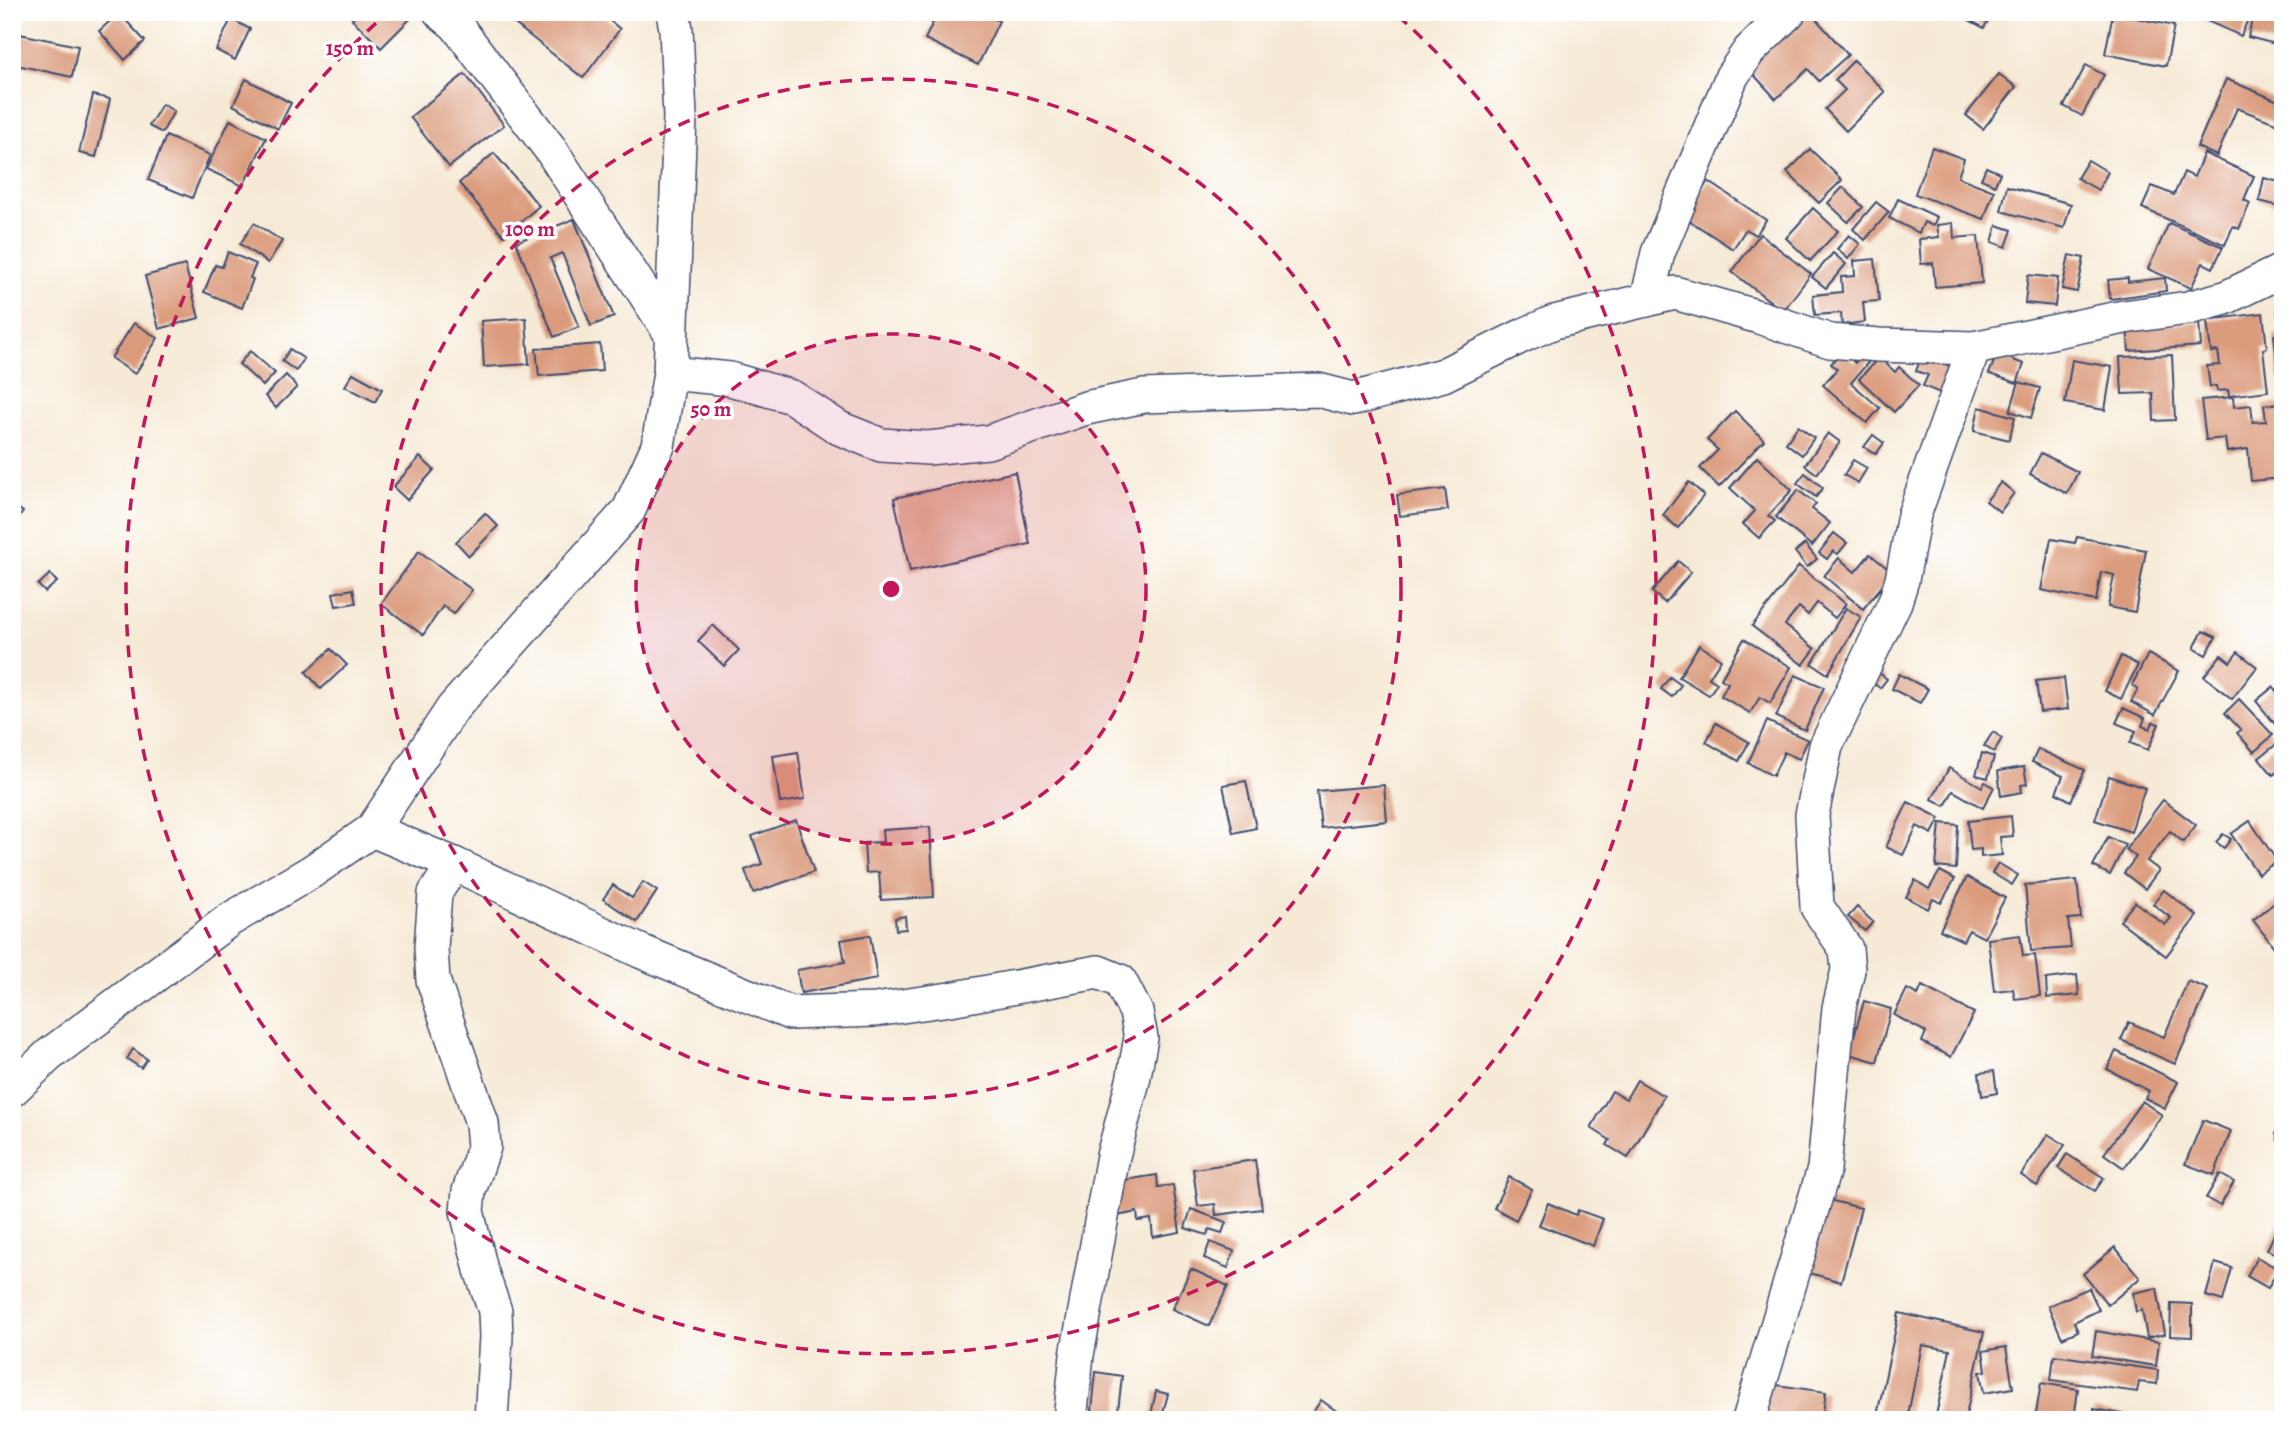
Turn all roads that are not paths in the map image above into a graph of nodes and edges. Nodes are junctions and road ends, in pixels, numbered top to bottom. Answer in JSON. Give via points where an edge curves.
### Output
{"nodes":[{"id":1,"x":440,"y":12,"type":"edge"},
{"id":2,"x":673,"y":12,"type":"edge"},
{"id":3,"x":1789,"y":12,"type":"edge"},
{"id":4,"x":2283,"y":270,"type":"edge"},
{"id":5,"x":1647,"y":300,"type":"junction"},
{"id":6,"x":671,"y":334,"type":"junction"},
{"id":7,"x":1974,"y":348,"type":"junction"},
{"id":8,"x":670,"y":373,"type":"junction"},
{"id":9,"x":372,"y":831,"type":"junction"},
{"id":10,"x":454,"y":864,"type":"junction"},
{"id":11,"x":12,"y":1090,"type":"edge"},
{"id":12,"x":491,"y":1420,"type":"edge"},
{"id":13,"x":1070,"y":1420,"type":"edge"},
{"id":14,"x":1749,"y":1420,"type":"edge"}],
"edges":[{"from":1,"to":6,"type":"street","via":[[456,25],[551,150]]},
{"from":2,"to":6,"type":"street","via":[[680,117]]},
{"from":3,"to":5,"type":"street","via":[[1749,51],[1732,76],[1658,253]]},
{"from":4,"to":7,"type":"street","via":[[2225,298],[2188,308]]},
{"from":5,"to":7,"type":"street","via":[[1675,293],[1830,341]]},
{"from":5,"to":8,"type":"street","via":[[1554,322],[1443,376],[1353,398],[1318,390],[1144,396],[1086,408],[988,442],[928,449],[881,445],[839,428],[792,397],[755,386]]},
{"from":6,"to":8,"type":"street"},
{"from":7,"to":14,"type":"street","via":[[1914,515],[1895,602],[1826,746],[1812,815],[1815,885],[1824,920],[1846,949],[1848,970],[1839,1008],[1824,1169]]},
{"from":8,"to":9,"type":"street","via":[[659,446],[629,510],[453,708]]},
{"from":9,"to":10,"type":"street"},
{"from":9,"to":11,"type":"street","via":[[229,920],[49,1055]]},
{"from":10,"to":12,"type":"street","via":[[435,893],[433,980],[482,1123],[484,1147],[467,1211],[495,1311]]},
{"from":10,"to":13,"type":"street","via":[[640,951],[790,1013],[875,1010],[1097,972],[1120,981],[1136,1012],[1142,1038],[1113,1156],[1077,1355]]}]}
